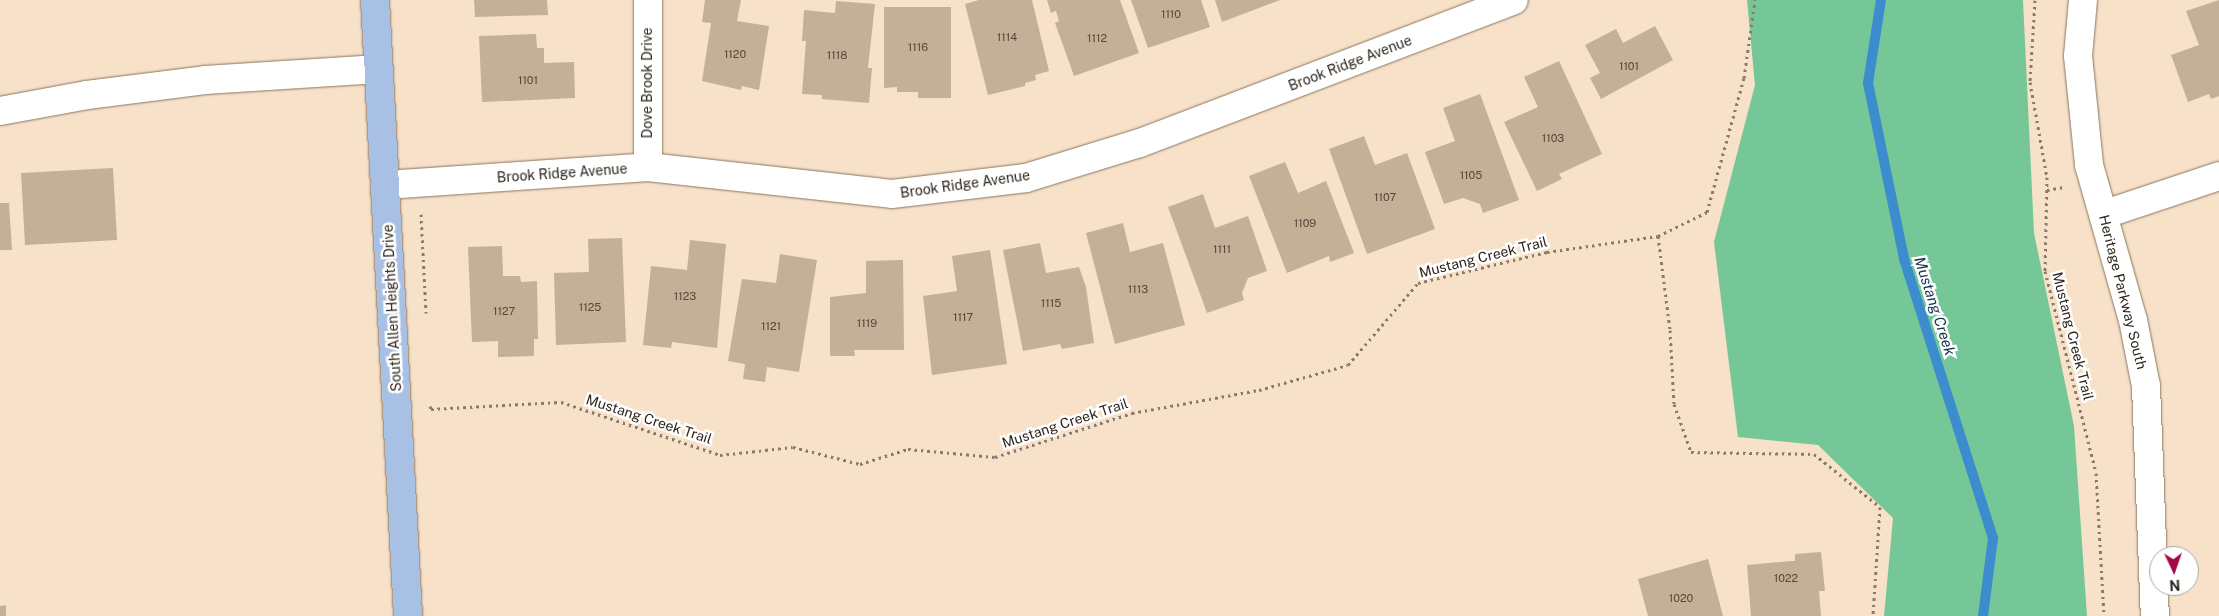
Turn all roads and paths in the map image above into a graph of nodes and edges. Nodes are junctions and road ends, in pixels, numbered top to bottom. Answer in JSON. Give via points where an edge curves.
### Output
{"nodes":[{"id":1,"x":375,"y":0,"type":"edge"},
{"id":2,"x":648,"y":0,"type":"edge"},
{"id":3,"x":1514,"y":0,"type":"edge"},
{"id":4,"x":1755,"y":0,"type":"edge"},
{"id":5,"x":2035,"y":0,"type":"edge"},
{"id":6,"x":2083,"y":0,"type":"edge"},
{"id":7,"x":379,"y":68,"type":"junction"},
{"id":8,"x":0,"y":111,"type":"edge"},
{"id":9,"x":648,"y":167,"type":"junction"},
{"id":10,"x":2219,"y":176,"type":"edge"},
{"id":11,"x":420,"y":184,"type":"junction"},
{"id":12,"x":386,"y":185,"type":"junction"},
{"id":13,"x":2105,"y":214,"type":"junction"},
{"id":14,"x":1658,"y":236,"type":"junction"},
{"id":15,"x":426,"y":324,"type":"dead end"},
{"id":16,"x":430,"y":400,"type":"dead end"},
{"id":17,"x":408,"y":616,"type":"edge"},
{"id":18,"x":1873,"y":616,"type":"edge"},
{"id":19,"x":2104,"y":616,"type":"edge"},
{"id":20,"x":2155,"y":616,"type":"edge"}],
"edges":[{"from":1,"to":7,"type":"main road","name":"South Allen Heights Drive"},
{"from":2,"to":9,"type":"street","name":"Dove Brook Drive"},
{"from":3,"to":9,"type":"street","name":"Brook Ridge Avenue","via":[[1140,143],[1026,178],[892,194]]},
{"from":4,"to":14,"type":"path","name":"Mustang Creek Trail","via":[[1744,78],[1707,212]]},
{"from":5,"to":19,"type":"path","name":"Mustang Creek Trail","via":[[2030,82],[2047,177],[2045,271],[2096,473]]},
{"from":6,"to":13,"type":"street","name":"Heritage Parkway South","via":[[2078,56],[2089,165]]},
{"from":7,"to":8,"type":"street","via":[[205,80],[87,95]]},
{"from":7,"to":12,"type":"main road","name":"South Allen Heights Drive"},
{"from":9,"to":11,"type":"street","name":"Brook Ridge Avenue"},
{"from":10,"to":13,"type":"street"},
{"from":11,"to":12,"type":"street","name":"Brook Ridge Avenue"},
{"from":11,"to":15,"type":"path"},
{"from":12,"to":17,"type":"main road","name":"South Allen Heights Drive"},
{"from":13,"to":20,"type":"street","name":"Heritage Parkway South","via":[[2133,320],[2146,386]]},
{"from":14,"to":16,"type":"path","name":"Mustang Creek Trail","via":[[1547,252],[1418,283],[1348,365],[1258,390],[1132,413],[996,457],[908,449],[860,464],[793,447],[720,455],[561,402],[430,409]]},
{"from":14,"to":18,"type":"path","via":[[1671,346],[1674,404],[1691,452],[1814,454],[1880,507]]}]}
